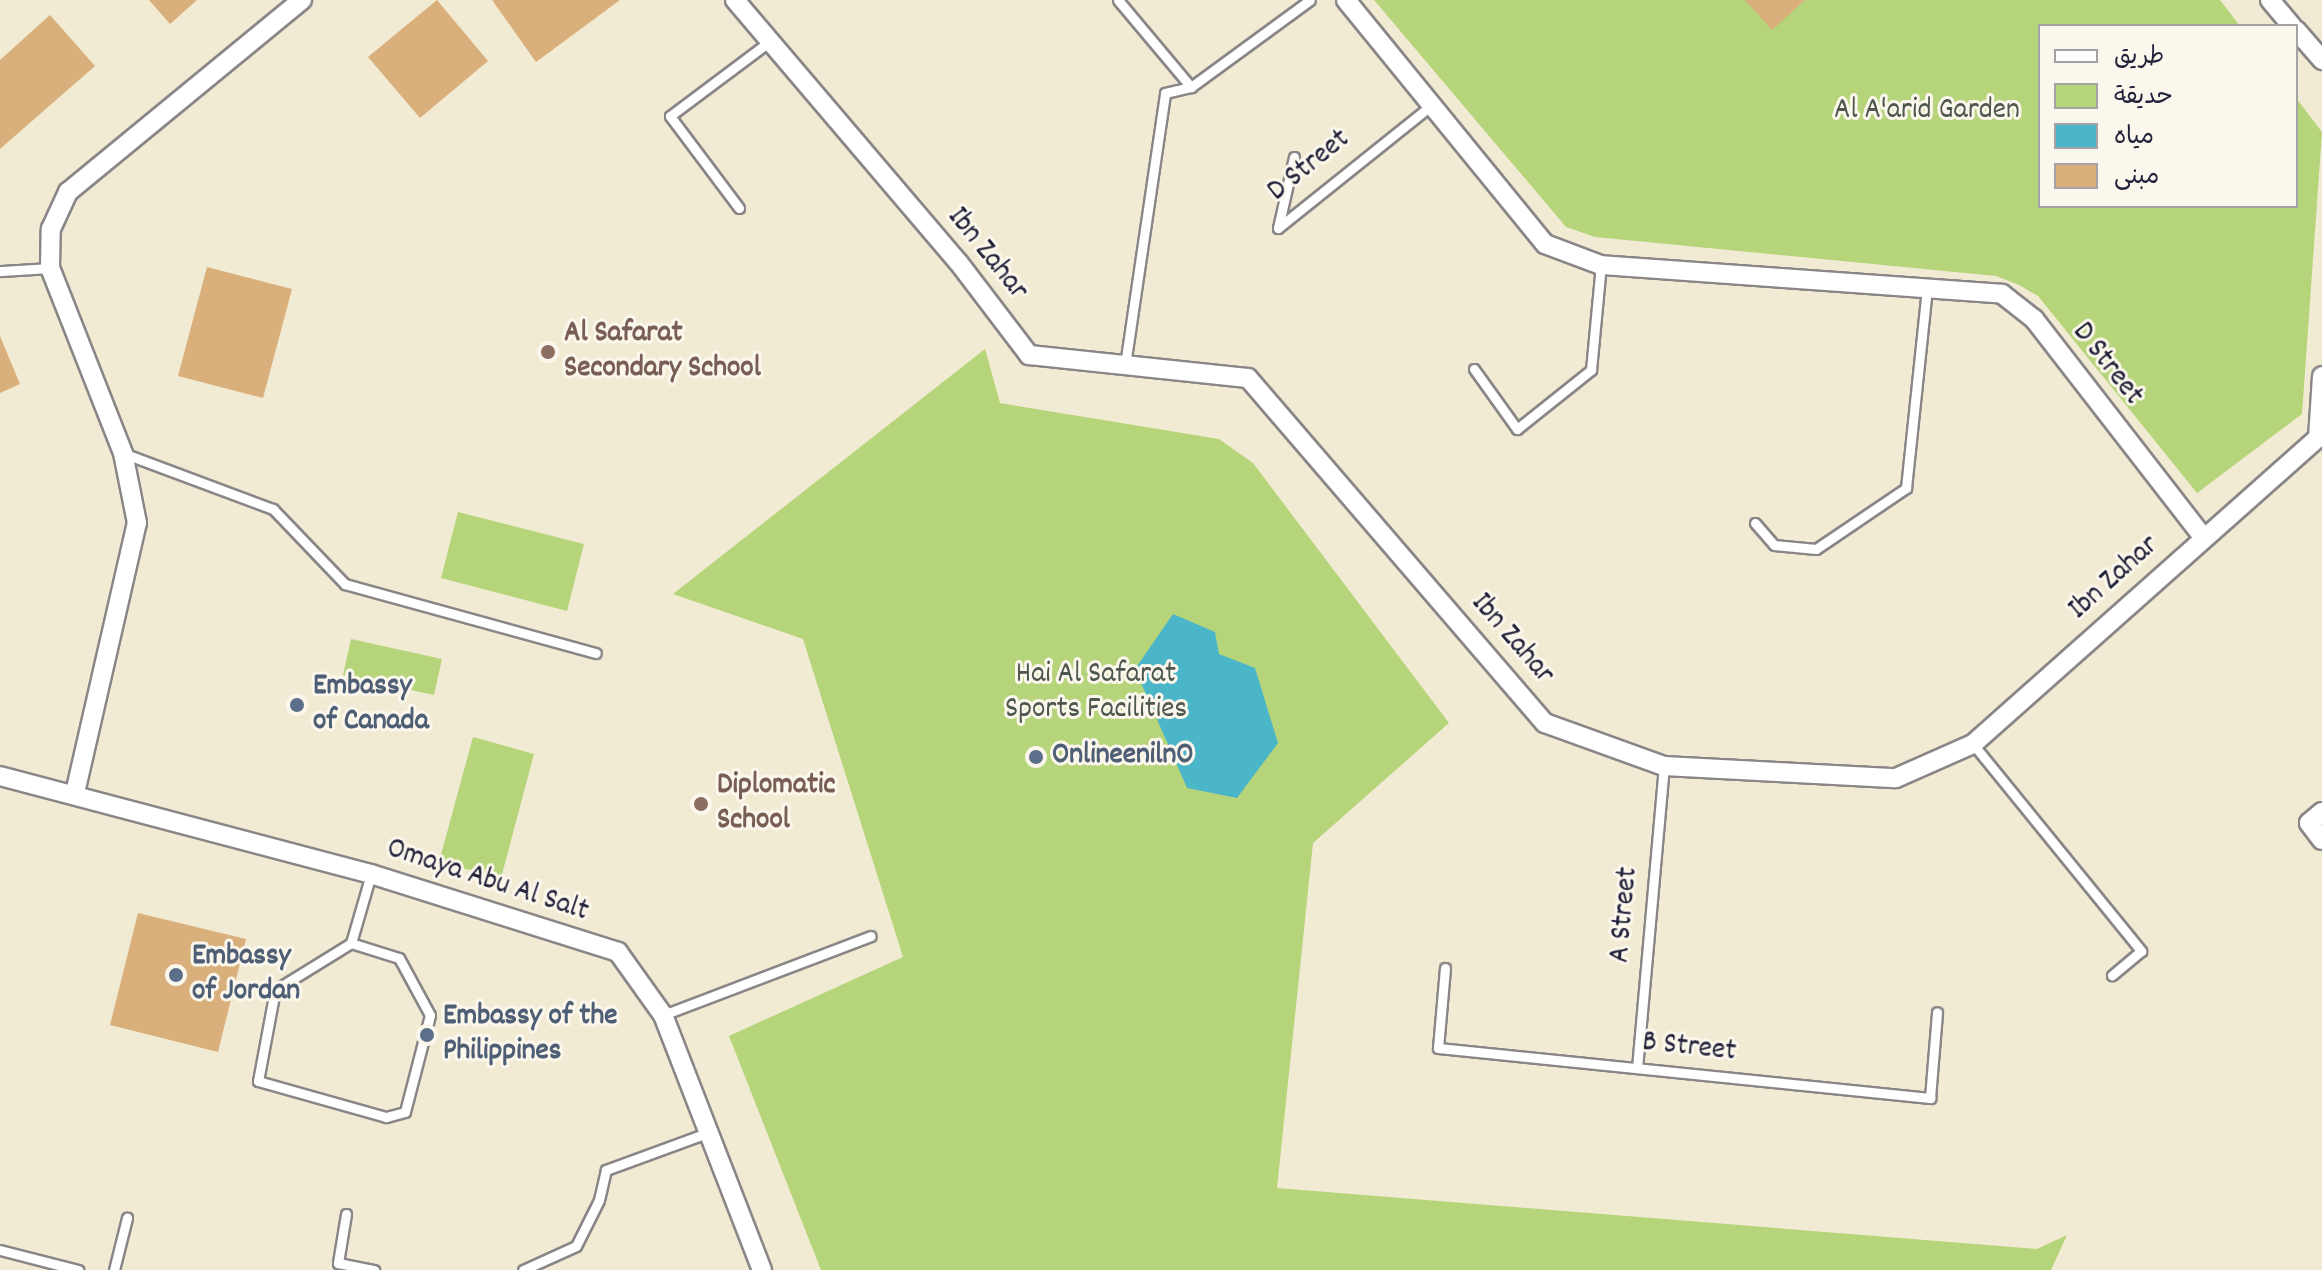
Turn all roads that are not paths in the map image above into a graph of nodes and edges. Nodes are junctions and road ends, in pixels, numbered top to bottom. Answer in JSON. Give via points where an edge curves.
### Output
{"nodes":[{"id":1,"x":302,"y":0,"type":"edge"},
{"id":2,"x":735,"y":0,"type":"edge"},
{"id":3,"x":1118,"y":0,"type":"edge"},
{"id":4,"x":1310,"y":0,"type":"edge"},
{"id":5,"x":1346,"y":0,"type":"edge"},
{"id":6,"x":2270,"y":0,"type":"edge"},
{"id":7,"x":2291,"y":24,"type":"edge"},
{"id":8,"x":2298,"y":33,"type":"edge"},
{"id":9,"x":769,"y":42,"type":"junction"},
{"id":10,"x":2322,"y":60,"type":"edge"},
{"id":11,"x":1191,"y":87,"type":"junction"},
{"id":12,"x":1433,"y":104,"type":"junction"},
{"id":13,"x":1294,"y":157,"type":"dead end"},
{"id":14,"x":739,"y":208,"type":"dead end"},
{"id":15,"x":1601,"y":265,"type":"junction"},
{"id":16,"x":50,"y":268,"type":"junction"},
{"id":17,"x":0,"y":271,"type":"edge"},
{"id":18,"x":1927,"y":287,"type":"junction"},
{"id":19,"x":1125,"y":365,"type":"junction"},
{"id":20,"x":1474,"y":369,"type":"dead end"},
{"id":21,"x":2322,"y":376,"type":"edge"},
{"id":22,"x":2320,"y":441,"type":"edge"},
{"id":23,"x":123,"y":453,"type":"junction"},
{"id":24,"x":1755,"y":523,"type":"dead end"},
{"id":25,"x":2203,"y":537,"type":"junction"},
{"id":26,"x":596,"y":653,"type":"dead end"},
{"id":27,"x":1973,"y":744,"type":"junction"},
{"id":28,"x":1664,"y":766,"type":"junction"},
{"id":29,"x":0,"y":776,"type":"edge"},
{"id":30,"x":75,"y":793,"type":"junction"},
{"id":31,"x":2322,"y":812,"type":"edge"},
{"id":32,"x":2322,"y":840,"type":"edge"},
{"id":33,"x":371,"y":874,"type":"junction"},
{"id":34,"x":871,"y":936,"type":"dead end"},
{"id":35,"x":351,"y":943,"type":"junction"},
{"id":36,"x":1445,"y":968,"type":"dead end"},
{"id":37,"x":2112,"y":975,"type":"dead end"},
{"id":38,"x":1937,"y":1012,"type":"dead end"},
{"id":39,"x":663,"y":1015,"type":"junction"},
{"id":40,"x":1637,"y":1068,"type":"junction"},
{"id":41,"x":707,"y":1133,"type":"junction"},
{"id":42,"x":346,"y":1214,"type":"dead end"},
{"id":43,"x":127,"y":1218,"type":"dead end"},
{"id":44,"x":0,"y":1250,"type":"edge"},
{"id":45,"x":78,"y":1270,"type":"edge"},
{"id":46,"x":114,"y":1270,"type":"edge"},
{"id":47,"x":374,"y":1270,"type":"edge"},
{"id":48,"x":523,"y":1270,"type":"edge"},
{"id":49,"x":762,"y":1270,"type":"edge"}],
"edges":[{"from":1,"to":16,"type":"street","via":[[68,192],[51,229]]},
{"from":2,"to":9,"type":"street","name":"Ibn Zahar"},
{"from":3,"to":11,"type":"lane"},
{"from":4,"to":11,"type":"lane"},
{"from":5,"to":12,"type":"street","name":"D Street"},
{"from":6,"to":7,"type":"street"},
{"from":8,"to":10,"type":"street"},
{"from":9,"to":14,"type":"lane","via":[[670,116]]},
{"from":9,"to":19,"type":"street","name":"Ibn Zahar","via":[[959,263],[1029,355]]},
{"from":11,"to":19,"type":"lane","via":[[1165,93]]},
{"from":12,"to":13,"type":"lane","name":"D Street","via":[[1278,228]]},
{"from":12,"to":15,"type":"street","name":"D Street","via":[[1545,244]]},
{"from":15,"to":18,"type":"street","name":"D Street"},
{"from":15,"to":20,"type":"lane","via":[[1591,370],[1517,429]]},
{"from":16,"to":17,"type":"lane"},
{"from":16,"to":23,"type":"street"},
{"from":18,"to":24,"type":"lane","via":[[1906,488],[1816,549],[1774,545]]},
{"from":18,"to":25,"type":"street","name":"D Street","via":[[2002,294],[2034,319]]},
{"from":19,"to":28,"type":"street","name":"Ibn Zahar","via":[[1248,378],[1545,723]]},
{"from":21,"to":22,"type":"street","name":"Ibn Zahar"},
{"from":22,"to":25,"type":"street","name":"Ibn Zahar"},
{"from":23,"to":26,"type":"lane","via":[[273,509],[345,584]]},
{"from":23,"to":30,"type":"street","via":[[137,523]]},
{"from":25,"to":27,"type":"street","name":"Ibn Zahar"},
{"from":27,"to":28,"type":"street","name":"Ibn Zahar","via":[[1896,778]]},
{"from":27,"to":37,"type":"lane","via":[[2141,951]]},
{"from":28,"to":40,"type":"lane","name":"A Street"},
{"from":29,"to":30,"type":"street","name":"Omaya Abu Al Salt"},
{"from":30,"to":33,"type":"street","name":"Omaya Abu Al Salt"},
{"from":31,"to":32,"type":"street","via":[[2309,823]]},
{"from":33,"to":35,"type":"lane"},
{"from":33,"to":39,"type":"street","name":"Omaya Abu Al Salt","via":[[618,952]]},
{"from":34,"to":39,"type":"lane"},
{"from":35,"to":35,"type":"lane","via":[[275,990],[258,1081],[386,1117],[405,1112],[430,1015],[399,958]]},
{"from":36,"to":40,"type":"lane","name":"B Street","via":[[1438,1048]]},
{"from":38,"to":40,"type":"lane","name":"B Street","via":[[1930,1098]]},
{"from":39,"to":41,"type":"street","name":"Omaya Abu Al Salt"},
{"from":41,"to":48,"type":"lane","via":[[606,1170],[599,1200],[576,1246]]},
{"from":41,"to":49,"type":"street","name":"Omaya Abu Al Salt"},
{"from":42,"to":47,"type":"lane","via":[[338,1263]]},
{"from":43,"to":46,"type":"lane"},
{"from":44,"to":45,"type":"lane"}]}
